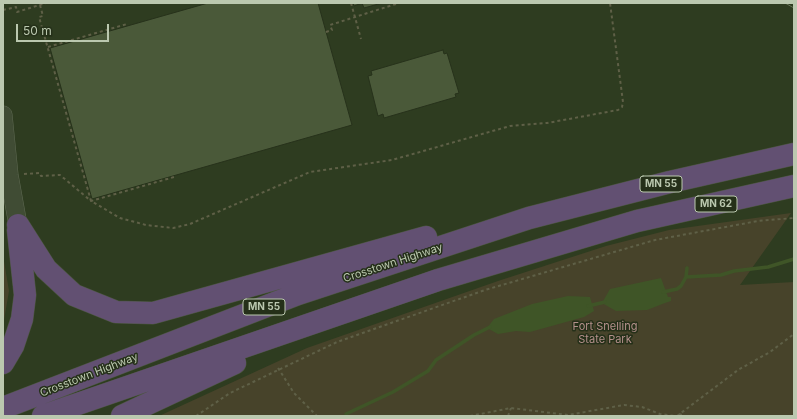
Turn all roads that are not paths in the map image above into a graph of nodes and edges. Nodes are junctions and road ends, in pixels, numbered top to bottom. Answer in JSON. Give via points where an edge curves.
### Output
{"nodes":[{"id":1,"x":3,"y":115,"type":"edge"},
{"id":2,"x":4,"y":134,"type":"edge"},
{"id":3,"x":794,"y":154,"type":"edge"},
{"id":4,"x":794,"y":186,"type":"edge"},
{"id":5,"x":794,"y":202,"type":"edge"},
{"id":6,"x":529,"y":218,"type":"junction"},
{"id":7,"x":637,"y":221,"type":"junction"},
{"id":8,"x":18,"y":225,"type":"junction"},
{"id":9,"x":288,"y":333,"type":"junction"},
{"id":10,"x":3,"y":363,"type":"edge"},
{"id":11,"x":182,"y":368,"type":"junction"},
{"id":12,"x":3,"y":408,"type":"edge"},
{"id":13,"x":43,"y":416,"type":"edge"},
{"id":14,"x":73,"y":416,"type":"edge"},
{"id":15,"x":122,"y":416,"type":"edge"}],
"edges":[{"from":1,"to":2,"type":"street"},
{"from":2,"to":8,"type":"street"},
{"from":3,"to":6,"type":"highway","name":"Crosstown Highway","number":"MN 55"},
{"from":4,"to":7,"type":"highway","name":"Crosstown Highway","number":"MN 62"},
{"from":5,"to":7,"type":"highway"},
{"from":6,"to":8,"type":"highway","via":[[479,222],[153,313],[116,312],[74,295],[46,270]]},
{"from":6,"to":12,"type":"highway","name":"Crosstown Highway","number":"MN 55","via":[[298,294]]},
{"from":7,"to":9,"type":"highway","name":"Crosstown Highway","via":[[438,280]]},
{"from":8,"to":10,"type":"highway","via":[[24,295],[22,319],[13,346]]},
{"from":9,"to":11,"type":"highway","name":"Crosstown Highway"},
{"from":9,"to":15,"type":"highway","via":[[226,368]]},
{"from":11,"to":13,"type":"highway","name":"Crosstown Highway"},
{"from":11,"to":14,"type":"highway"}]}
